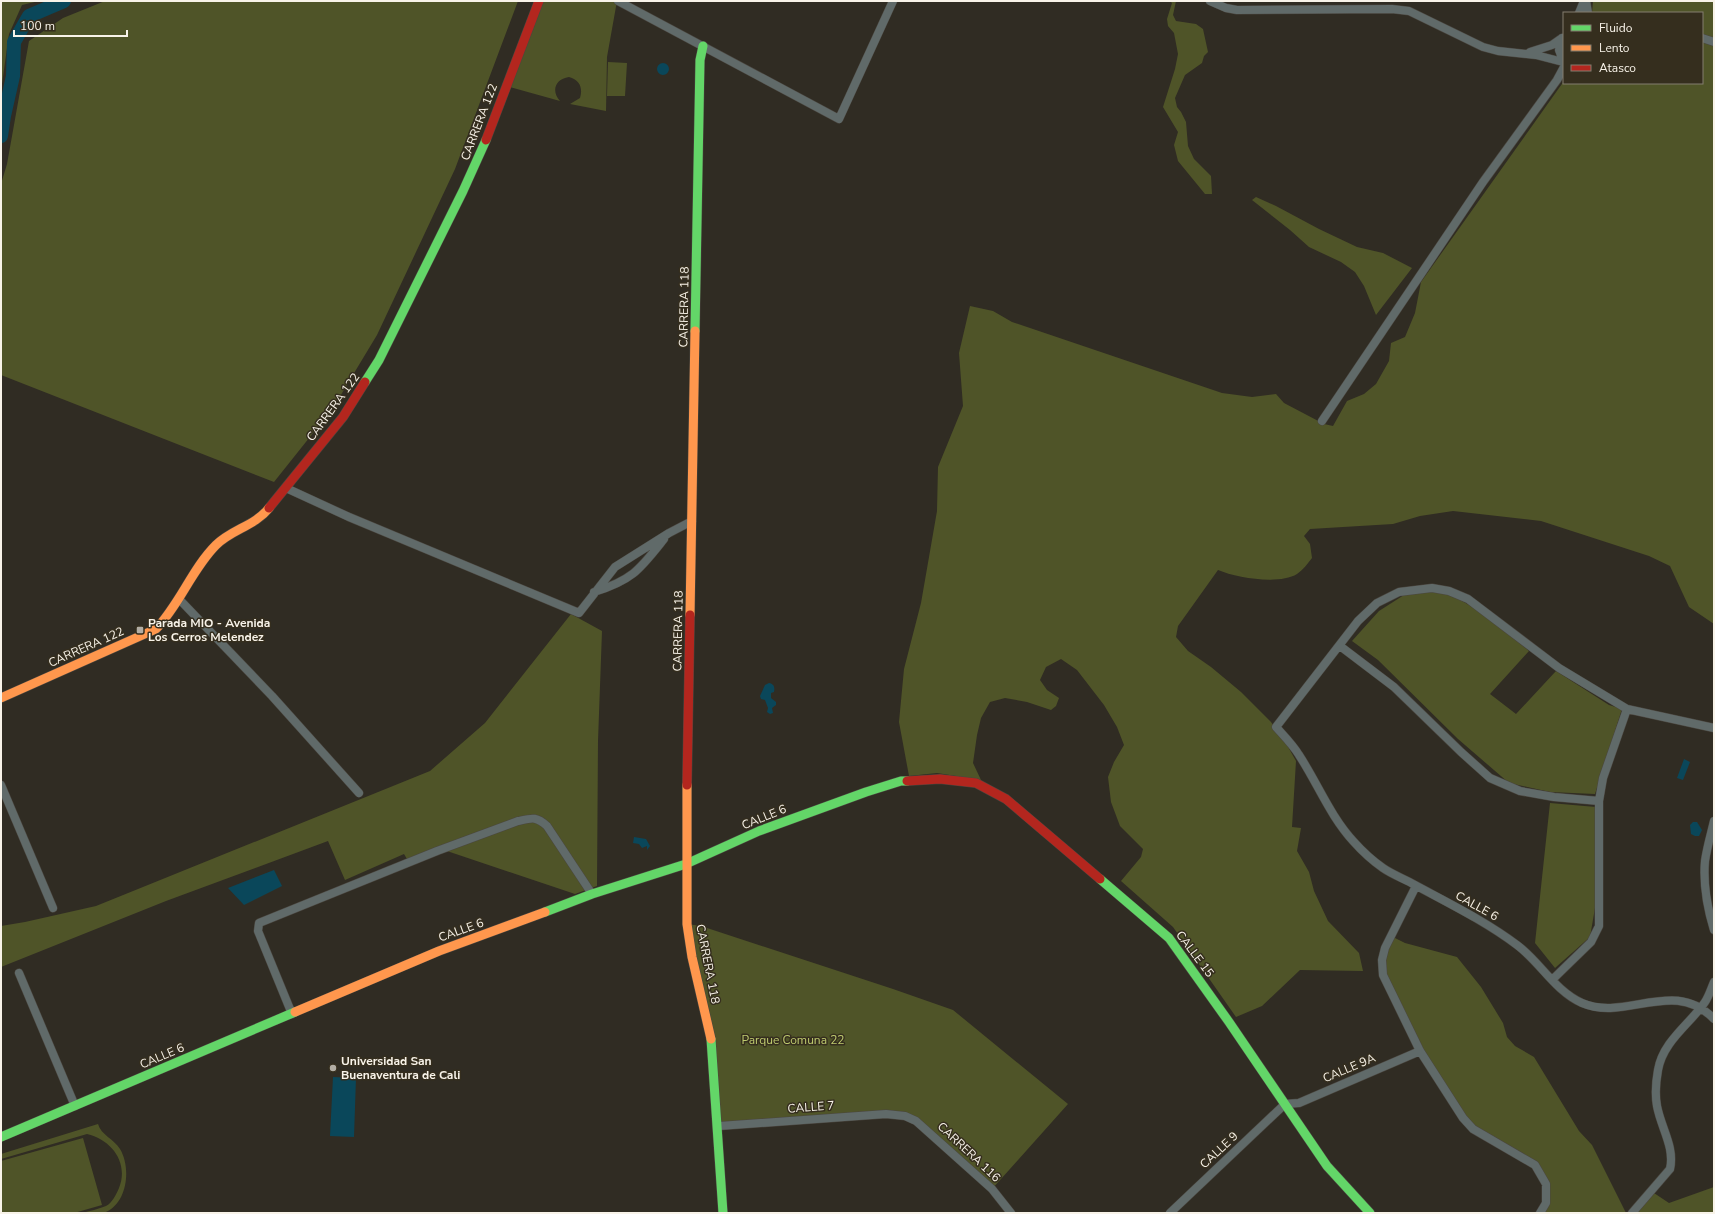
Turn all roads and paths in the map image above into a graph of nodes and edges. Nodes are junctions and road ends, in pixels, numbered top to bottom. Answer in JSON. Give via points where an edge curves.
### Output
{"nodes":[{"id":1,"x":539,"y":1,"type":"edge"},
{"id":2,"x":618,"y":1,"type":"edge"},
{"id":3,"x":893,"y":1,"type":"edge"},
{"id":4,"x":1210,"y":1,"type":"edge"},
{"id":5,"x":1585,"y":1,"type":"edge"},
{"id":6,"x":1580,"y":12,"type":"edge"},
{"id":7,"x":1588,"y":12,"type":"edge"},
{"id":8,"x":1563,"y":37,"type":"edge"},
{"id":9,"x":1703,"y":38,"type":"edge"},
{"id":10,"x":1714,"y":42,"type":"edge"},
{"id":11,"x":702,"y":46,"type":"junction"},
{"id":12,"x":1526,"y":53,"type":"junction"},
{"id":13,"x":1563,"y":61,"type":"edge"},
{"id":14,"x":1563,"y":64,"type":"edge"},
{"id":15,"x":1563,"y":66,"type":"edge"},
{"id":16,"x":1563,"y":76,"type":"edge"},
{"id":17,"x":1557,"y":80,"type":"junction"},
{"id":18,"x":1322,"y":421,"type":"dead end"},
{"id":19,"x":286,"y":488,"type":"junction"},
{"id":20,"x":692,"y":521,"type":"junction"},
{"id":21,"x":668,"y":533,"type":"junction"},
{"id":22,"x":594,"y":592,"type":"junction"},
{"id":23,"x":180,"y":599,"type":"junction"},
{"id":24,"x":1340,"y":646,"type":"junction"},
{"id":25,"x":1,"y":698,"type":"edge"},
{"id":26,"x":1627,"y":709,"type":"junction"},
{"id":27,"x":1714,"y":728,"type":"edge"},
{"id":28,"x":940,"y":779,"type":"joint"},
{"id":29,"x":1,"y":785,"type":"edge"},
{"id":30,"x":358,"y":793,"type":"dead end"},
{"id":31,"x":1599,"y":801,"type":"junction"},
{"id":32,"x":1714,"y":820,"type":"edge"},
{"id":33,"x":686,"y":864,"type":"junction"},
{"id":34,"x":1416,"y":886,"type":"junction"},
{"id":35,"x":592,"y":894,"type":"junction"},
{"id":36,"x":53,"y":908,"type":"dead end"},
{"id":37,"x":1714,"y":930,"type":"edge"},
{"id":38,"x":18,"y":973,"type":"dead end"},
{"id":39,"x":1553,"y":979,"type":"junction"},
{"id":40,"x":1714,"y":982,"type":"edge"},
{"id":41,"x":1700,"y":1008,"type":"junction"},
{"id":42,"x":292,"y":1014,"type":"junction"},
{"id":43,"x":1714,"y":1019,"type":"edge"},
{"id":44,"x":1420,"y":1051,"type":"junction"},
{"id":45,"x":1285,"y":1104,"type":"junction"},
{"id":46,"x":75,"y":1106,"type":"junction"},
{"id":47,"x":905,"y":1116,"type":"joint"},
{"id":48,"x":719,"y":1126,"type":"junction"},
{"id":49,"x":1,"y":1137,"type":"edge"},
{"id":50,"x":723,"y":1213,"type":"edge"},
{"id":51,"x":1011,"y":1213,"type":"edge"},
{"id":52,"x":1170,"y":1213,"type":"edge"},
{"id":53,"x":1370,"y":1213,"type":"edge"},
{"id":54,"x":1540,"y":1213,"type":"edge"},
{"id":55,"x":1632,"y":1213,"type":"edge"}],
"edges":[{"from":1,"to":19,"type":"street","name":"CARRERA 122","via":[[481,152],[379,360],[342,417]]},
{"from":2,"to":11,"type":"street"},
{"from":3,"to":11,"type":"street","via":[[839,119]]},
{"from":4,"to":12,"type":"street","via":[[1237,10],[1409,11],[1483,47]]},
{"from":5,"to":6,"type":"street"},
{"from":5,"to":7,"type":"street"},
{"from":8,"to":12,"type":"street","via":[[1552,45]]},
{"from":8,"to":13,"type":"street","via":[[1559,50]]},
{"from":9,"to":10,"type":"street"},
{"from":11,"to":20,"type":"street","name":"CARRERA 118"},
{"from":12,"to":14,"type":"street"},
{"from":15,"to":17,"type":"street"},
{"from":16,"to":17,"type":"street"},
{"from":17,"to":18,"type":"street","via":[[1483,182]]},
{"from":19,"to":22,"type":"street","via":[[348,517],[579,613]]},
{"from":19,"to":23,"type":"street","name":"CARRERA 122","via":[[265,513],[250,525],[218,543],[206,556]]},
{"from":20,"to":21,"type":"street"},
{"from":20,"to":33,"type":"street","name":"CARRERA 118"},
{"from":21,"to":22,"type":"street","via":[[615,567]]},
{"from":21,"to":22,"type":"street","via":[[633,575]]},
{"from":23,"to":25,"type":"street","name":"CARRERA 122","via":[[167,619],[156,629]]},
{"from":23,"to":30,"type":"street","via":[[272,696]]},
{"from":24,"to":26,"type":"street","via":[[1358,621],[1377,603],[1399,592],[1432,588],[1449,591],[1468,599],[1559,668]]},
{"from":24,"to":31,"type":"street","via":[[1394,687],[1490,778],[1520,791],[1554,798]]},
{"from":24,"to":34,"type":"street","name":"CALLE 6","via":[[1276,726],[1299,754],[1325,803],[1354,842],[1383,868]]},
{"from":26,"to":27,"type":"street"},
{"from":26,"to":31,"type":"street","via":[[1603,778]]},
{"from":28,"to":33,"type":"street","name":"CALLE 6","via":[[901,781],[866,792],[760,831]]},
{"from":28,"to":45,"type":"street","name":"CALLE 15","via":[[976,783],[1006,799],[1170,938]]},
{"from":29,"to":36,"type":"street"},
{"from":31,"to":39,"type":"street","via":[[1599,926],[1586,948]]},
{"from":32,"to":37,"type":"street","via":[[1705,860],[1706,898]]},
{"from":33,"to":35,"type":"street","name":"CALLE 6"},
{"from":33,"to":48,"type":"street","name":"CARRERA 118","via":[[687,924],[712,1042]]},
{"from":34,"to":39,"type":"street","name":"CALLE 6","via":[[1484,922],[1518,946]]},
{"from":34,"to":44,"type":"street","via":[[1385,948],[1382,960],[1383,975]]},
{"from":35,"to":42,"type":"street","name":"CALLE 6","via":[[439,951]]},
{"from":35,"to":42,"type":"street","via":[[547,826],[538,819],[518,821],[437,851],[259,923],[258,931]]},
{"from":38,"to":46,"type":"street"},
{"from":39,"to":41,"type":"street","name":"CALLE 6","via":[[1575,999],[1595,1007],[1607,1009],[1672,1000],[1683,1001]]},
{"from":40,"to":41,"type":"street"},
{"from":41,"to":43,"type":"street","name":"CALLE 6"},
{"from":41,"to":55,"type":"street","via":[[1674,1038],[1658,1068],[1657,1106],[1672,1155],[1670,1169]]},
{"from":42,"to":46,"type":"street","name":"CALLE 6"},
{"from":44,"to":45,"type":"street","name":"CALLE 9A","via":[[1299,1102]]},
{"from":44,"to":54,"type":"street","via":[[1473,1130],[1535,1165],[1546,1184],[1546,1203]]},
{"from":45,"to":52,"type":"street","name":"CALLE 9"},
{"from":45,"to":53,"type":"street","name":"CALLE 15","via":[[1327,1166]]},
{"from":46,"to":49,"type":"street","name":"CALLE 6"},
{"from":47,"to":48,"type":"street","name":"CALLE 7","via":[[886,1114]]},
{"from":47,"to":51,"type":"street","name":"CARRERA 116","via":[[916,1121],[986,1184]]},
{"from":48,"to":50,"type":"street","name":"CARRERA 118"}]}
